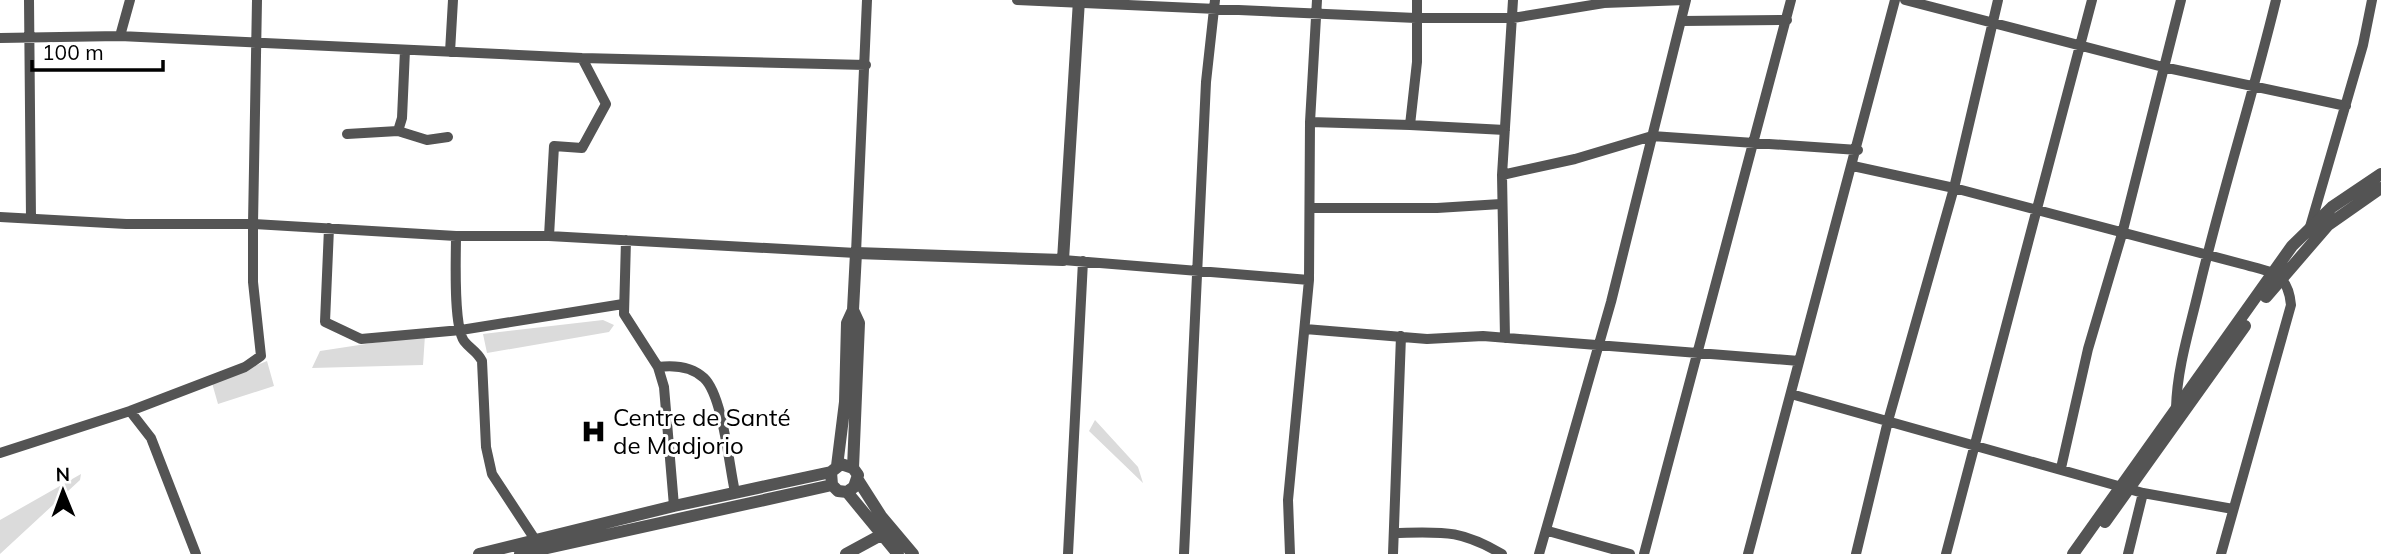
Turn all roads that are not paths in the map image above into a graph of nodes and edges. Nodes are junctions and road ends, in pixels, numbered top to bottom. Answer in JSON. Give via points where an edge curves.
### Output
{"nodes":[{"id":1,"x":29,"y":0,"type":"edge"},
{"id":2,"x":130,"y":0,"type":"edge"},
{"id":3,"x":257,"y":0,"type":"edge"},
{"id":4,"x":453,"y":0,"type":"edge"},
{"id":5,"x":867,"y":0,"type":"edge"},
{"id":6,"x":1017,"y":0,"type":"edge"},
{"id":7,"x":1317,"y":0,"type":"edge"},
{"id":8,"x":1417,"y":0,"type":"edge"},
{"id":9,"x":1513,"y":0,"type":"edge"},
{"id":10,"x":1686,"y":0,"type":"edge"},
{"id":11,"x":1791,"y":0,"type":"edge"},
{"id":12,"x":1895,"y":0,"type":"edge"},
{"id":13,"x":1905,"y":0,"type":"edge"},
{"id":14,"x":1998,"y":0,"type":"edge"},
{"id":15,"x":2092,"y":0,"type":"edge"},
{"id":16,"x":2181,"y":0,"type":"edge"},
{"id":17,"x":2276,"y":0,"type":"edge"},
{"id":18,"x":2372,"y":0,"type":"edge"},
{"id":19,"x":1079,"y":2,"type":"edge"},
{"id":20,"x":1215,"y":4,"type":"edge"},
{"id":21,"x":1316,"y":13,"type":"junction"},
{"id":22,"x":1416,"y":18,"type":"junction"},
{"id":23,"x":1513,"y":18,"type":"junction"},
{"id":24,"x":1787,"y":20,"type":"junction"},
{"id":25,"x":1682,"y":21,"type":"junction"},
{"id":26,"x":1992,"y":21,"type":"junction"},
{"id":27,"x":120,"y":36,"type":"junction"},
{"id":28,"x":0,"y":38,"type":"edge"},
{"id":29,"x":30,"y":38,"type":"junction"},
{"id":30,"x":256,"y":43,"type":"junction"},
{"id":31,"x":2078,"y":45,"type":"junction"},
{"id":32,"x":405,"y":50,"type":"junction"},
{"id":33,"x":450,"y":52,"type":"junction"},
{"id":34,"x":582,"y":58,"type":"junction"},
{"id":35,"x":866,"y":65,"type":"junction"},
{"id":36,"x":2163,"y":67,"type":"junction"},
{"id":37,"x":2255,"y":86,"type":"junction"},
{"id":38,"x":2346,"y":106,"type":"junction"},
{"id":39,"x":1310,"y":122,"type":"junction"},
{"id":40,"x":1410,"y":125,"type":"junction"},
{"id":41,"x":1504,"y":130,"type":"junction"},
{"id":42,"x":398,"y":131,"type":"junction"},
{"id":43,"x":347,"y":134,"type":"dead end"},
{"id":44,"x":1652,"y":136,"type":"junction"},
{"id":45,"x":448,"y":137,"type":"dead end"},
{"id":46,"x":1752,"y":140,"type":"junction"},
{"id":47,"x":1858,"y":150,"type":"junction"},
{"id":48,"x":1853,"y":166,"type":"junction"},
{"id":49,"x":2381,"y":174,"type":"edge"},
{"id":50,"x":1502,"y":175,"type":"junction"},
{"id":51,"x":1954,"y":188,"type":"junction"},
{"id":52,"x":2381,"y":188,"type":"edge"},
{"id":53,"x":1501,"y":204,"type":"junction"},
{"id":54,"x":1311,"y":208,"type":"junction"},
{"id":55,"x":2036,"y":212,"type":"junction"},
{"id":56,"x":0,"y":218,"type":"edge"},
{"id":57,"x":31,"y":219,"type":"junction"},
{"id":58,"x":253,"y":224,"type":"junction"},
{"id":59,"x":2310,"y":227,"type":"junction"},
{"id":60,"x":329,"y":228,"type":"junction"},
{"id":61,"x":2122,"y":234,"type":"junction"},
{"id":62,"x":456,"y":236,"type":"junction"},
{"id":63,"x":549,"y":236,"type":"junction"},
{"id":64,"x":626,"y":240,"type":"junction"},
{"id":65,"x":856,"y":253,"type":"junction"},
{"id":66,"x":2207,"y":255,"type":"junction"},
{"id":67,"x":1063,"y":260,"type":"junction"},
{"id":68,"x":1083,"y":261,"type":"junction"},
{"id":69,"x":1198,"y":271,"type":"junction"},
{"id":70,"x":2277,"y":275,"type":"junction"},
{"id":71,"x":1309,"y":280,"type":"junction"},
{"id":72,"x":623,"y":304,"type":"junction"},
{"id":73,"x":853,"y":310,"type":"junction"},
{"id":74,"x":1305,"y":329,"type":"junction"},
{"id":75,"x":461,"y":330,"type":"junction"},
{"id":76,"x":1401,"y":336,"type":"junction"},
{"id":77,"x":1505,"y":338,"type":"junction"},
{"id":78,"x":1596,"y":346,"type":"junction"},
{"id":79,"x":1696,"y":352,"type":"junction"},
{"id":80,"x":1799,"y":361,"type":"junction"},
{"id":81,"x":658,"y":368,"type":"junction"},
{"id":82,"x":1791,"y":394,"type":"junction"},
{"id":83,"x":2176,"y":408,"type":"junction"},
{"id":84,"x":130,"y":411,"type":"junction"},
{"id":85,"x":1888,"y":421,"type":"junction"},
{"id":86,"x":1973,"y":447,"type":"junction"},
{"id":87,"x":0,"y":453,"type":"edge"},
{"id":88,"x":2062,"y":468,"type":"junction"},
{"id":89,"x":833,"y":474,"type":"junction"},
{"id":90,"x":856,"y":474,"type":"junction"},
{"id":91,"x":2131,"y":489,"type":"junction"},
{"id":92,"x":735,"y":492,"type":"junction"},
{"id":93,"x":846,"y":492,"type":"junction"},
{"id":94,"x":674,"y":506,"type":"junction"},
{"id":95,"x":2233,"y":509,"type":"junction"},
{"id":96,"x":1548,"y":531,"type":"junction"},
{"id":97,"x":1394,"y":533,"type":"junction"},
{"id":98,"x":881,"y":535,"type":"junction"},
{"id":99,"x":536,"y":541,"type":"junction"},
{"id":100,"x":561,"y":550,"type":"edge"},
{"id":101,"x":196,"y":554,"type":"edge"},
{"id":102,"x":478,"y":554,"type":"edge"},
{"id":103,"x":520,"y":554,"type":"edge"},
{"id":104,"x":846,"y":554,"type":"edge"},
{"id":105,"x":898,"y":554,"type":"edge"},
{"id":106,"x":913,"y":554,"type":"edge"},
{"id":107,"x":1068,"y":554,"type":"edge"},
{"id":108,"x":1184,"y":554,"type":"edge"},
{"id":109,"x":1290,"y":554,"type":"edge"},
{"id":110,"x":1393,"y":554,"type":"edge"},
{"id":111,"x":1502,"y":554,"type":"edge"},
{"id":112,"x":1539,"y":554,"type":"edge"},
{"id":113,"x":1630,"y":554,"type":"edge"},
{"id":114,"x":1644,"y":554,"type":"edge"},
{"id":115,"x":1748,"y":554,"type":"edge"},
{"id":116,"x":1856,"y":554,"type":"edge"},
{"id":117,"x":1946,"y":554,"type":"edge"},
{"id":118,"x":2073,"y":554,"type":"edge"},
{"id":119,"x":2083,"y":554,"type":"edge"},
{"id":120,"x":2128,"y":554,"type":"edge"},
{"id":121,"x":2221,"y":554,"type":"edge"}],
"edges":[{"from":1,"to":29,"type":"street"},
{"from":2,"to":27,"type":"street"},
{"from":3,"to":30,"type":"street"},
{"from":4,"to":33,"type":"street"},
{"from":5,"to":35,"type":"street"},
{"from":6,"to":19,"type":"street"},
{"from":7,"to":21,"type":"street"},
{"from":8,"to":22,"type":"street"},
{"from":9,"to":23,"type":"street"},
{"from":10,"to":23,"type":"street","via":[[1604,3]]},
{"from":10,"to":25,"type":"street"},
{"from":11,"to":24,"type":"street"},
{"from":12,"to":47,"type":"street"},
{"from":13,"to":26,"type":"street"},
{"from":14,"to":26,"type":"street"},
{"from":15,"to":31,"type":"street"},
{"from":16,"to":36,"type":"street"},
{"from":17,"to":37,"type":"street"},
{"from":18,"to":38,"type":"street"},
{"from":19,"to":20,"type":"street"},
{"from":19,"to":67,"type":"street"},
{"from":20,"to":21,"type":"street"},
{"from":20,"to":69,"type":"street","via":[[1206,82]]},
{"from":21,"to":22,"type":"street"},
{"from":21,"to":39,"type":"street"},
{"from":22,"to":23,"type":"street"},
{"from":22,"to":40,"type":"street","via":[[1418,62]]},
{"from":23,"to":41,"type":"street"},
{"from":24,"to":25,"type":"street"},
{"from":24,"to":46,"type":"street"},
{"from":25,"to":44,"type":"street"},
{"from":26,"to":31,"type":"street"},
{"from":26,"to":51,"type":"street"},
{"from":27,"to":29,"type":"street"},
{"from":27,"to":30,"type":"street"},
{"from":28,"to":29,"type":"street"},
{"from":29,"to":57,"type":"street"},
{"from":30,"to":32,"type":"street"},
{"from":30,"to":58,"type":"street"},
{"from":31,"to":36,"type":"street"},
{"from":31,"to":55,"type":"street"},
{"from":32,"to":33,"type":"street"},
{"from":32,"to":42,"type":"street"},
{"from":33,"to":34,"type":"street"},
{"from":34,"to":35,"type":"street"},
{"from":34,"to":63,"type":"street","via":[[607,104],[582,148],[554,146]]},
{"from":35,"to":65,"type":"street"},
{"from":36,"to":37,"type":"street"},
{"from":36,"to":61,"type":"street"},
{"from":37,"to":38,"type":"street"},
{"from":37,"to":66,"type":"street"},
{"from":38,"to":59,"type":"street"},
{"from":39,"to":40,"type":"street"},
{"from":39,"to":54,"type":"street"},
{"from":40,"to":41,"type":"street"},
{"from":41,"to":50,"type":"street"},
{"from":42,"to":43,"type":"street"},
{"from":42,"to":45,"type":"street","via":[[428,140]]},
{"from":44,"to":46,"type":"street"},
{"from":44,"to":50,"type":"street"},
{"from":44,"to":78,"type":"street"},
{"from":46,"to":47,"type":"street"},
{"from":46,"to":79,"type":"street"},
{"from":47,"to":48,"type":"street"},
{"from":48,"to":51,"type":"street"},
{"from":48,"to":80,"type":"street"},
{"from":49,"to":59,"type":"street"},
{"from":50,"to":53,"type":"street"},
{"from":51,"to":55,"type":"street"},
{"from":51,"to":85,"type":"street"},
{"from":52,"to":70,"type":"street","via":[[2328,225]]},
{"from":53,"to":54,"type":"street"},
{"from":53,"to":77,"type":"street"},
{"from":54,"to":71,"type":"street"},
{"from":55,"to":61,"type":"street"},
{"from":55,"to":86,"type":"street"},
{"from":56,"to":57,"type":"street"},
{"from":57,"to":58,"type":"street"},
{"from":58,"to":60,"type":"street"},
{"from":58,"to":84,"type":"street","via":[[253,282],[261,356],[245,367]]},
{"from":59,"to":70,"type":"street"},
{"from":60,"to":62,"type":"street"},
{"from":60,"to":75,"type":"street","via":[[325,322],[361,339]]},
{"from":61,"to":66,"type":"street"},
{"from":61,"to":88,"type":"street","via":[[2088,349]]},
{"from":62,"to":63,"type":"street"},
{"from":62,"to":75,"type":"street"},
{"from":63,"to":64,"type":"street"},
{"from":64,"to":65,"type":"street"},
{"from":64,"to":72,"type":"street"},
{"from":65,"to":67,"type":"street"},
{"from":65,"to":73,"type":"street"},
{"from":66,"to":70,"type":"street"},
{"from":66,"to":83,"type":"street","via":[[2179,372]]},
{"from":67,"to":68,"type":"street"},
{"from":68,"to":69,"type":"street"},
{"from":68,"to":107,"type":"street"},
{"from":69,"to":71,"type":"street"},
{"from":69,"to":108,"type":"street"},
{"from":70,"to":83,"type":"street"},
{"from":70,"to":91,"type":"street"},
{"from":70,"to":95,"type":"street","via":[[2288,286],[2291,304]]},
{"from":71,"to":74,"type":"street"},
{"from":72,"to":75,"type":"street"},
{"from":72,"to":81,"type":"street","via":[[629,326]]},
{"from":73,"to":89,"type":"street","via":[[847,323],[845,402]]},
{"from":73,"to":90,"type":"street","via":[[859,323]]},
{"from":74,"to":76,"type":"street"},
{"from":74,"to":109,"type":"street","via":[[1288,500]]},
{"from":75,"to":99,"type":"street","via":[[463,340],[482,361],[486,447],[492,474]]},
{"from":76,"to":77,"type":"street"},
{"from":76,"to":97,"type":"street"},
{"from":77,"to":78,"type":"street"},
{"from":78,"to":79,"type":"street"},
{"from":78,"to":96,"type":"street"},
{"from":79,"to":80,"type":"street"},
{"from":79,"to":114,"type":"street"},
{"from":80,"to":82,"type":"street"},
{"from":81,"to":92,"type":"street","via":[[673,365],[705,379],[715,396]]},
{"from":81,"to":94,"type":"street","via":[[664,387]]},
{"from":82,"to":85,"type":"street"},
{"from":82,"to":115,"type":"street"},
{"from":83,"to":91,"type":"street"},
{"from":84,"to":87,"type":"street"},
{"from":84,"to":101,"type":"street","via":[[161,460]]},
{"from":85,"to":86,"type":"street"},
{"from":85,"to":116,"type":"street"},
{"from":86,"to":88,"type":"street"},
{"from":86,"to":117,"type":"street"},
{"from":88,"to":91,"type":"street"},
{"from":89,"to":90,"type":"street","via":[[846,464]]},
{"from":89,"to":92,"type":"street"},
{"from":89,"to":93,"type":"street","via":[[838,491]]},
{"from":89,"to":100,"type":"street"},
{"from":90,"to":93,"type":"street","via":[[854,487]]},
{"from":90,"to":106,"type":"street","via":[[881,516]]},
{"from":91,"to":95,"type":"street"},
{"from":91,"to":118,"type":"street"},
{"from":91,"to":119,"type":"street"},
{"from":91,"to":120,"type":"street"},
{"from":92,"to":94,"type":"street"},
{"from":93,"to":98,"type":"street"},
{"from":94,"to":99,"type":"street"},
{"from":95,"to":121,"type":"street"},
{"from":96,"to":112,"type":"street"},
{"from":96,"to":113,"type":"street"},
{"from":97,"to":110,"type":"street"},
{"from":97,"to":111,"type":"street","via":[[1449,531]]},
{"from":98,"to":104,"type":"street"},
{"from":98,"to":105,"type":"street"},
{"from":99,"to":102,"type":"street"},
{"from":100,"to":103,"type":"street"}]}
